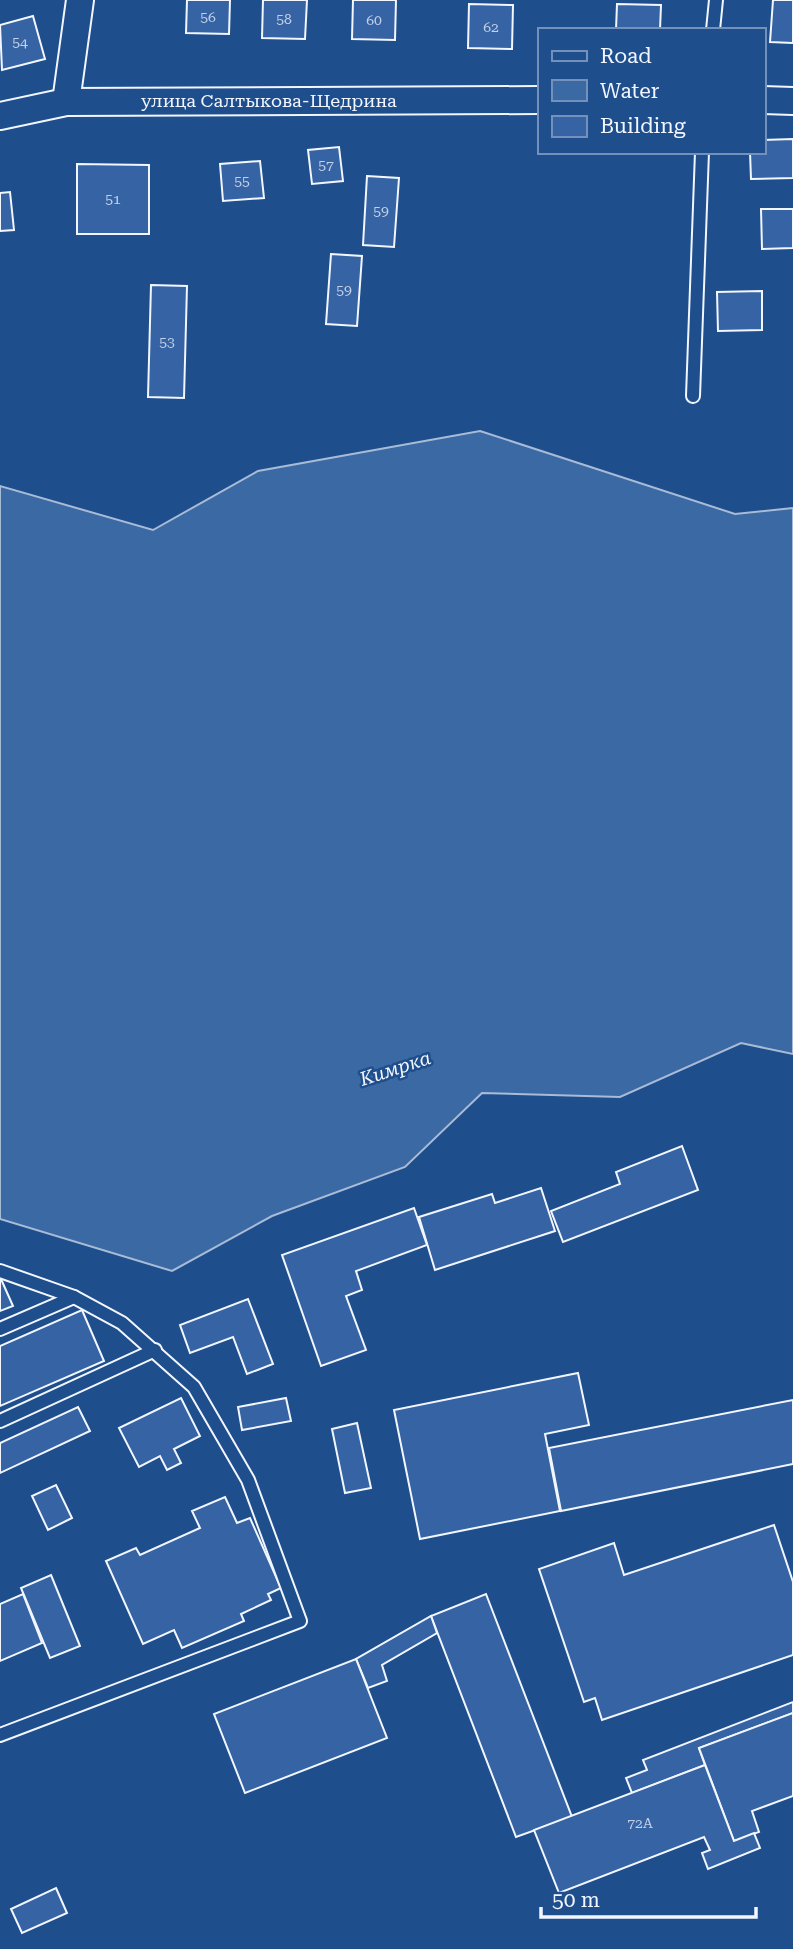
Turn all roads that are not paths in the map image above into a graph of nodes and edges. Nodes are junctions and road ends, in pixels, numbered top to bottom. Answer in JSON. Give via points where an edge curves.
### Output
{"nodes":[{"id":1,"x":80,"y":0,"type":"edge"},
{"id":2,"x":716,"y":0,"type":"edge"},
{"id":3,"x":713,"y":28,"type":"edge"},
{"id":4,"x":538,"y":100,"type":"edge"},
{"id":5,"x":765,"y":100,"type":"edge"},
{"id":6,"x":793,"y":101,"type":"edge"},
{"id":7,"x":66,"y":102,"type":"junction"},
{"id":8,"x":0,"y":116,"type":"edge"},
{"id":9,"x":702,"y":154,"type":"edge"},
{"id":10,"x":693,"y":396,"type":"dead end"},
{"id":11,"x":0,"y":1271,"type":"edge"},
{"id":12,"x":74,"y":1297,"type":"junction"},
{"id":13,"x":0,"y":1329,"type":"edge"},
{"id":14,"x":155,"y":1350,"type":"junction"},
{"id":15,"x":0,"y":1421,"type":"edge"},
{"id":16,"x":0,"y":1735,"type":"edge"}],
"edges":[{"from":1,"to":7,"type":"street"},
{"from":2,"to":3,"type":"lane"},
{"from":4,"to":7,"type":"street","name":"улица Салтыкова-Щедрина"},
{"from":5,"to":6,"type":"street"},
{"from":7,"to":8,"type":"street","name":"улица Салтыкова-Щедрина"},
{"from":9,"to":10,"type":"lane"},
{"from":11,"to":12,"type":"lane"},
{"from":12,"to":13,"type":"lane"},
{"from":12,"to":14,"type":"lane","via":[[122,1323]]},
{"from":14,"to":15,"type":"lane"},
{"from":14,"to":16,"type":"lane","via":[[194,1387],[248,1480],[300,1621]]}]}
